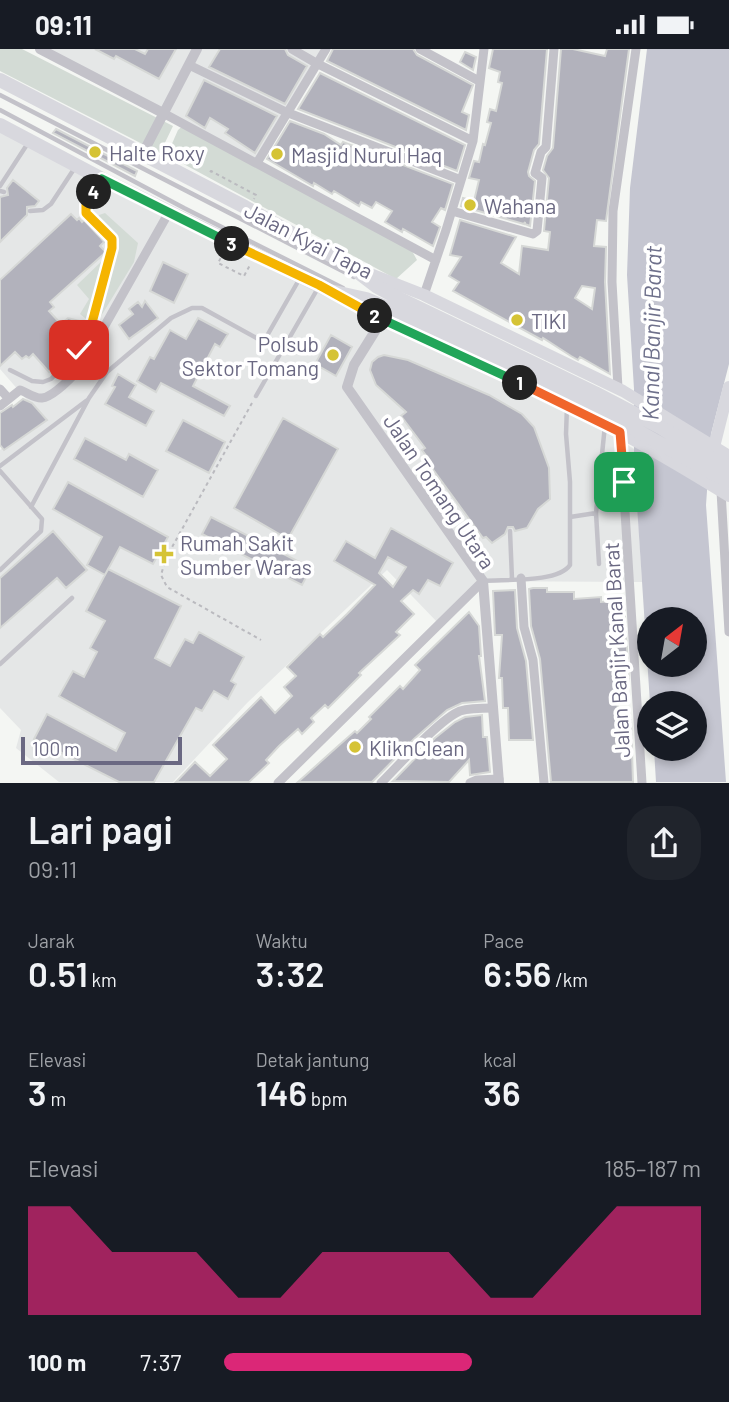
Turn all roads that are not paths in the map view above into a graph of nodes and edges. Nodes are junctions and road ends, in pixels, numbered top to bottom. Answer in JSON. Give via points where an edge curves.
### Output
{"nodes":[{"id":1,"x":40,"y":49,"type":"edge"},
{"id":2,"x":197,"y":49,"type":"edge"},
{"id":3,"x":292,"y":49,"type":"edge"},
{"id":4,"x":326,"y":49,"type":"edge"},
{"id":5,"x":420,"y":49,"type":"edge"},
{"id":6,"x":484,"y":49,"type":"edge"},
{"id":7,"x":554,"y":49,"type":"edge"},
{"id":8,"x":636,"y":49,"type":"edge"},
{"id":9,"x":316,"y":63,"type":"junction"},
{"id":10,"x":189,"y":65,"type":"junction"},
{"id":11,"x":0,"y":80,"type":"edge"},
{"id":12,"x":479,"y":81,"type":"junction"},
{"id":13,"x":0,"y":95,"type":"edge"},
{"id":14,"x":0,"y":110,"type":"edge"},
{"id":15,"x":286,"y":112,"type":"junction"},
{"id":16,"x":163,"y":113,"type":"junction"},
{"id":17,"x":0,"y":125,"type":"edge"},
{"id":18,"x":30,"y":141,"type":"junction"},
{"id":19,"x":473,"y":141,"type":"junction"},
{"id":20,"x":143,"y":153,"type":"junction"},
{"id":21,"x":257,"y":163,"type":"junction"},
{"id":22,"x":76,"y":165,"type":"junction"},
{"id":23,"x":102,"y":179,"type":"junction"},
{"id":24,"x":461,"y":180,"type":"junction"},
{"id":25,"x":1,"y":190,"type":"edge"},
{"id":26,"x":30,"y":211,"type":"dead end"},
{"id":27,"x":452,"y":211,"type":"junction"},
{"id":28,"x":169,"y":212,"type":"junction"},
{"id":29,"x":436,"y":260,"type":"junction"},
{"id":30,"x":350,"y":266,"type":"junction"},
{"id":31,"x":301,"y":277,"type":"junction"},
{"id":32,"x":376,"y":286,"type":"junction"},
{"id":33,"x":325,"y":288,"type":"junction"},
{"id":34,"x":424,"y":295,"type":"junction"},
{"id":35,"x":366,"y":299,"type":"junction"},
{"id":36,"x":391,"y":309,"type":"junction"},
{"id":37,"x":264,"y":341,"type":"junction"},
{"id":38,"x":280,"y":351,"type":"junction"},
{"id":39,"x":10,"y":370,"type":"dead end"},
{"id":40,"x":729,"y":387,"type":"edge"},
{"id":41,"x":0,"y":389,"type":"edge"},
{"id":42,"x":621,"y":389,"type":"junction"},
{"id":43,"x":256,"y":397,"type":"road end"},
{"id":44,"x":89,"y":398,"type":"junction"},
{"id":45,"x":9,"y":399,"type":"junction"},
{"id":46,"x":729,"y":403,"type":"edge"},
{"id":47,"x":567,"y":405,"type":"junction"},
{"id":48,"x":0,"y":406,"type":"edge"},
{"id":49,"x":606,"y":425,"type":"junction"},
{"id":50,"x":623,"y":434,"type":"junction"},
{"id":51,"x":721,"y":449,"type":"edge"},
{"id":52,"x":0,"y":469,"type":"edge"},
{"id":53,"x":729,"y":469,"type":"edge"},
{"id":54,"x":724,"y":490,"type":"edge"},
{"id":55,"x":32,"y":507,"type":"junction"},
{"id":56,"x":596,"y":513,"type":"junction"},
{"id":57,"x":570,"y":517,"type":"junction"},
{"id":58,"x":510,"y":531,"type":"dead end"},
{"id":59,"x":599,"y":564,"type":"dead end"},
{"id":60,"x":0,"y":570,"type":"edge"},
{"id":61,"x":516,"y":579,"type":"junction"},
{"id":62,"x":483,"y":581,"type":"junction"},
{"id":63,"x":72,"y":599,"type":"dead end"},
{"id":64,"x":728,"y":607,"type":"edge"},
{"id":65,"x":729,"y":632,"type":"edge"},
{"id":66,"x":0,"y":664,"type":"edge"},
{"id":67,"x":493,"y":708,"type":"junction"},
{"id":68,"x":499,"y":781,"type":"edge"},
{"id":69,"x":278,"y":782,"type":"edge"},
{"id":70,"x":381,"y":782,"type":"edge"},
{"id":71,"x":470,"y":782,"type":"edge"},
{"id":72,"x":544,"y":782,"type":"edge"},
{"id":73,"x":642,"y":782,"type":"edge"}],
"edges":[{"from":1,"to":16,"type":"street"},
{"from":2,"to":10,"type":"street"},
{"from":3,"to":9,"type":"street"},
{"from":4,"to":9,"type":"street"},
{"from":5,"to":12,"type":"street"},
{"from":6,"to":12,"type":"street"},
{"from":7,"to":27,"type":"street","via":[[546,147],[535,173],[542,178],[537,230],[533,234]]},
{"from":8,"to":42,"type":"street","via":[[613,211],[612,282]]},
{"from":9,"to":15,"type":"street"},
{"from":9,"to":19,"type":"street"},
{"from":10,"to":15,"type":"street"},
{"from":10,"to":16,"type":"street"},
{"from":11,"to":20,"type":"main road","name":"Jalan Kyai Tapa"},
{"from":12,"to":19,"type":"street"},
{"from":13,"to":32,"type":"lane"},
{"from":14,"to":35,"type":"lane"},
{"from":15,"to":21,"type":"street"},
{"from":15,"to":24,"type":"street"},
{"from":16,"to":20,"type":"street"},
{"from":16,"to":21,"type":"street"},
{"from":17,"to":18,"type":"main road","name":"Jalan Kyai Tapa"},
{"from":18,"to":22,"type":"main road","name":"Jalan Kyai Tapa"},
{"from":18,"to":25,"type":"lane"},
{"from":19,"to":24,"type":"street"},
{"from":20,"to":30,"type":"main road","name":"Jalan Kyai Tapa"},
{"from":21,"to":29,"type":"street"},
{"from":22,"to":23,"type":"main road","name":"Jalan Kyai Tapa"},
{"from":22,"to":26,"type":"lane","via":[[51,204]]},
{"from":23,"to":28,"type":"main road","name":"Jalan Kyai Tapa"},
{"from":23,"to":39,"type":"lane","via":[[86,213],[112,239],[112,248],[89,334],[51,379],[32,381]]},
{"from":24,"to":27,"type":"street"},
{"from":27,"to":29,"type":"street"},
{"from":28,"to":31,"type":"main road","name":"Jalan Kyai Tapa"},
{"from":28,"to":45,"type":"street","via":[[82,366],[45,397],[20,390]]},
{"from":29,"to":34,"type":"street"},
{"from":30,"to":32,"type":"main road"},
{"from":30,"to":34,"type":"main road","name":"Jalan Kyai Tapa"},
{"from":31,"to":33,"type":"main road","name":"Jalan Kyai Tapa"},
{"from":31,"to":37,"type":"lane"},
{"from":32,"to":36,"type":"main road"},
{"from":33,"to":35,"type":"main road"},
{"from":33,"to":36,"type":"main road","name":"Jalan Kyai Tapa"},
{"from":33,"to":38,"type":"lane"},
{"from":34,"to":42,"type":"main road","name":"Jalan Kyai Tapa"},
{"from":35,"to":36,"type":"main road"},
{"from":36,"to":47,"type":"main road","name":"Jalan Kyai Tapa"},
{"from":36,"to":53,"type":"main road","via":[[596,393]]},
{"from":36,"to":54,"type":"main road","via":[[590,405]]},
{"from":36,"to":62,"type":"street","name":"Jalan Tomang Utara","via":[[354,365],[347,387]]},
{"from":37,"to":38,"type":"lane"},
{"from":37,"to":44,"type":"lane","via":[[211,312],[192,308],[171,318],[115,364]]},
{"from":38,"to":43,"type":"lane"},
{"from":40,"to":51,"type":"main road"},
{"from":41,"to":45,"type":"street"},
{"from":42,"to":51,"type":"main road","name":"Jalan Kyai Tapa"},
{"from":44,"to":52,"type":"lane"},
{"from":44,"to":55,"type":"lane"},
{"from":45,"to":48,"type":"street"},
{"from":46,"to":51,"type":"main road"},
{"from":47,"to":49,"type":"main road","name":"Jalan Kyai Tapa"},
{"from":47,"to":57,"type":"lane"},
{"from":49,"to":50,"type":"main road","name":"Jalan Kyai Tapa"},
{"from":49,"to":56,"type":"lane"},
{"from":50,"to":54,"type":"main road","name":"Jalan Kyai Tapa"},
{"from":50,"to":73,"type":"street","name":"Jalan Banjir Kanal Barat"},
{"from":52,"to":55,"type":"lane"},
{"from":54,"to":64,"type":"street"},
{"from":55,"to":60,"type":"lane","via":[[42,519],[41,531]]},
{"from":56,"to":57,"type":"lane"},
{"from":56,"to":59,"type":"lane"},
{"from":57,"to":61,"type":"lane","via":[[570,565],[566,571]]},
{"from":58,"to":61,"type":"lane"},
{"from":61,"to":62,"type":"lane"},
{"from":61,"to":72,"type":"street","via":[[533,660]]},
{"from":62,"to":67,"type":"street"},
{"from":62,"to":69,"type":"street","name":"Jalan Tomang Utara"},
{"from":63,"to":66,"type":"lane"},
{"from":64,"to":65,"type":"street"},
{"from":67,"to":68,"type":"street"},
{"from":67,"to":70,"type":"street","via":[[457,712]]},
{"from":68,"to":71,"type":"street"}]}
